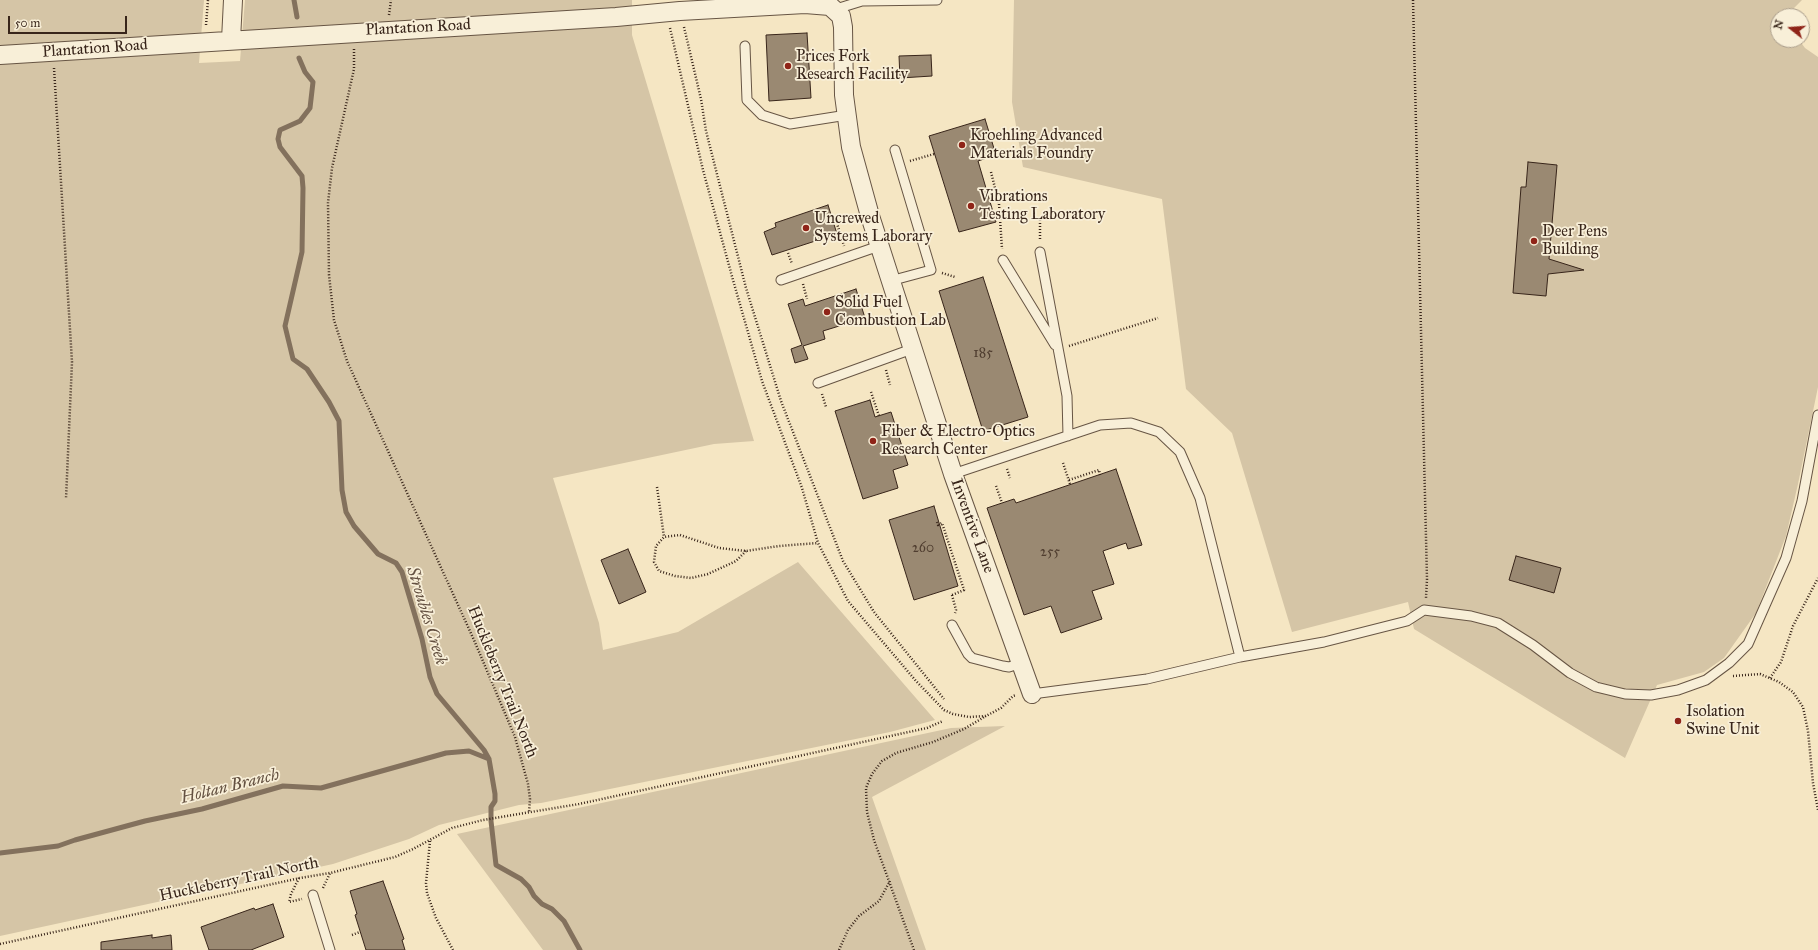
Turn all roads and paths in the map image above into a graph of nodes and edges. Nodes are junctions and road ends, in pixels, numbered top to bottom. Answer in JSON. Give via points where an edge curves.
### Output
{"nodes":[{"id":1,"x":208,"y":0,"type":"edge"},
{"id":2,"x":233,"y":0,"type":"edge"},
{"id":3,"x":391,"y":0,"type":"edge"},
{"id":4,"x":937,"y":0,"type":"edge"},
{"id":5,"x":1413,"y":0,"type":"edge"},
{"id":6,"x":836,"y":9,"type":"junction"},
{"id":7,"x":673,"y":12,"type":"junction"},
{"id":8,"x":389,"y":20,"type":"dead end"},
{"id":9,"x":206,"y":26,"type":"dead end"},
{"id":10,"x":231,"y":40,"type":"junction"},
{"id":11,"x":354,"y":43,"type":"dead end"},
{"id":12,"x":745,"y":46,"type":"dead end"},
{"id":13,"x":53,"y":51,"type":"junction"},
{"id":14,"x":0,"y":55,"type":"edge"},
{"id":15,"x":847,"y":115,"type":"junction"},
{"id":16,"x":895,"y":150,"type":"dead end"},
{"id":17,"x":934,"y":154,"type":"dead end"},
{"id":18,"x":917,"y":159,"type":"dead end"},
{"id":19,"x":990,"y":172,"type":"dead end"},
{"id":20,"x":832,"y":217,"type":"dead end"},
{"id":21,"x":1040,"y":217,"type":"dead end"},
{"id":22,"x":880,"y":246,"type":"junction"},
{"id":23,"x":845,"y":248,"type":"dead end"},
{"id":24,"x":1040,"y":252,"type":"joint"},
{"id":25,"x":1003,"y":260,"type":"joint"},
{"id":26,"x":781,"y":280,"type":"dead end"},
{"id":27,"x":890,"y":281,"type":"junction"},
{"id":28,"x":1158,"y":318,"type":"dead end"},
{"id":29,"x":912,"y":349,"type":"junction"},
{"id":30,"x":1058,"y":349,"type":"junction"},
{"id":31,"x":818,"y":383,"type":"dead end"},
{"id":32,"x":871,"y":392,"type":"dead end"},
{"id":33,"x":1818,"y":415,"type":"edge"},
{"id":34,"x":879,"y":416,"type":"dead end"},
{"id":35,"x":1068,"y":436,"type":"junction"},
{"id":36,"x":1063,"y":463,"type":"dead end"},
{"id":37,"x":1091,"y":473,"type":"junction"},
{"id":38,"x":953,"y":474,"type":"junction"},
{"id":39,"x":1100,"y":475,"type":"dead end"},
{"id":40,"x":1092,"y":478,"type":"dead end"},
{"id":41,"x":1069,"y":480,"type":"junction"},
{"id":42,"x":1070,"y":484,"type":"dead end"},
{"id":43,"x":996,"y":486,"type":"dead end"},
{"id":44,"x":656,"y":487,"type":"dead end"},
{"id":45,"x":66,"y":499,"type":"dead end"},
{"id":46,"x":1002,"y":503,"type":"dead end"},
{"id":47,"x":937,"y":522,"type":"dead end"},
{"id":48,"x":664,"y":537,"type":"junction"},
{"id":49,"x":818,"y":543,"type":"junction"},
{"id":50,"x":746,"y":551,"type":"junction"},
{"id":51,"x":1818,"y":578,"type":"edge"},
{"id":52,"x":956,"y":610,"type":"dead end"},
{"id":53,"x":1424,"y":610,"type":"junction"},
{"id":54,"x":952,"y":625,"type":"dead end"},
{"id":55,"x":1240,"y":657,"type":"junction"},
{"id":56,"x":1022,"y":663,"type":"junction"},
{"id":57,"x":1770,"y":678,"type":"junction"},
{"id":58,"x":1706,"y":680,"type":"junction"},
{"id":59,"x":1032,"y":694,"type":"junction"},
{"id":60,"x":944,"y":699,"type":"dead end"},
{"id":61,"x":986,"y":716,"type":"junction"},
{"id":62,"x":943,"y":721,"type":"dead end"},
{"id":63,"x":1818,"y":810,"type":"edge"},
{"id":64,"x":529,"y":812,"type":"junction"},
{"id":65,"x":430,"y":840,"type":"junction"},
{"id":66,"x":330,"y":873,"type":"junction"},
{"id":67,"x":300,"y":878,"type":"junction"},
{"id":68,"x":890,"y":880,"type":"junction"},
{"id":69,"x":318,"y":893,"type":"joint"},
{"id":70,"x":289,"y":902,"type":"dead end"},
{"id":71,"x":360,"y":932,"type":"dead end"},
{"id":72,"x":352,"y":935,"type":"dead end"},
{"id":73,"x":0,"y":944,"type":"edge"},
{"id":74,"x":330,"y":950,"type":"edge"},
{"id":75,"x":453,"y":950,"type":"edge"},
{"id":76,"x":839,"y":950,"type":"edge"},
{"id":77,"x":914,"y":950,"type":"edge"}],
"edges":[{"from":1,"to":9,"type":"path"},
{"from":2,"to":10,"type":"street"},
{"from":3,"to":8,"type":"path"},
{"from":4,"to":6,"type":"lane","via":[[862,1]]},
{"from":5,"to":53,"type":"path","via":[[1427,571]]},
{"from":6,"to":7,"type":"street","name":"Plantation Road","via":[[824,4],[805,4]]},
{"from":6,"to":15,"type":"street","name":"Inventive Lane","via":[[843,27],[844,95]]},
{"from":7,"to":10,"type":"street","name":"Plantation Road"},
{"from":7,"to":49,"type":"path","via":[[703,170],[732,280],[762,381],[802,488]]},
{"from":7,"to":60,"type":"path","via":[[701,99],[706,131],[746,288],[784,408],[843,561],[874,612]]},
{"from":10,"to":13,"type":"street","name":"Plantation Road"},
{"from":11,"to":64,"type":"path","name":"Huckleberry Trail North","via":[[354,69],[332,168],[328,203],[329,275],[334,320],[347,361],[477,647],[515,737],[528,784]]},
{"from":12,"to":15,"type":"lane","via":[[747,100],[762,115],[790,124]]},
{"from":13,"to":14,"type":"street","name":"Plantation Road"},
{"from":13,"to":45,"type":"path","via":[[72,362]]},
{"from":15,"to":22,"type":"street","name":"Inventive Lane","via":[[851,147]]},
{"from":16,"to":27,"type":"lane","via":[[931,270]]},
{"from":17,"to":18,"type":"path"},
{"from":19,"to":25,"type":"path","via":[[999,204]]},
{"from":20,"to":23,"type":"path"},
{"from":21,"to":24,"type":"path"},
{"from":22,"to":26,"type":"lane"},
{"from":22,"to":27,"type":"street","name":"Inventive Lane"},
{"from":24,"to":30,"type":"lane"},
{"from":25,"to":30,"type":"lane"},
{"from":27,"to":29,"type":"street","name":"Inventive Lane"},
{"from":28,"to":30,"type":"path"},
{"from":29,"to":31,"type":"lane"},
{"from":29,"to":38,"type":"street","name":"Inventive Lane"},
{"from":30,"to":35,"type":"lane","via":[[1067,396]]},
{"from":32,"to":34,"type":"path"},
{"from":33,"to":58,"type":"lane","via":[[1802,501],[1786,558],[1748,644],[1729,663]]},
{"from":35,"to":38,"type":"lane"},
{"from":35,"to":55,"type":"lane","via":[[1100,425],[1131,423],[1159,432],[1180,452],[1200,498]]},
{"from":36,"to":41,"type":"path"},
{"from":37,"to":39,"type":"path","via":[[1099,470]]},
{"from":37,"to":40,"type":"path"},
{"from":37,"to":41,"type":"path"},
{"from":38,"to":56,"type":"street","name":"Inventive Lane"},
{"from":41,"to":42,"type":"path"},
{"from":43,"to":46,"type":"path"},
{"from":44,"to":48,"type":"path"},
{"from":47,"to":52,"type":"path","via":[[938,525],[942,523],[964,590],[952,595]]},
{"from":48,"to":50,"type":"path","via":[[680,535],[719,548]]},
{"from":48,"to":50,"type":"path","via":[[656,546],[654,562],[659,571],[675,576],[691,578],[708,574],[736,562]]},
{"from":49,"to":50,"type":"path"},
{"from":49,"to":61,"type":"path","via":[[848,601],[937,704],[953,714],[968,717]]},
{"from":51,"to":57,"type":"path","via":[[1793,626],[1781,662]]},
{"from":53,"to":55,"type":"lane","via":[[1407,620],[1373,630],[1324,642]]},
{"from":53,"to":58,"type":"lane","via":[[1472,616],[1498,623],[1570,673],[1596,687],[1625,694],[1651,695],[1678,690]]},
{"from":54,"to":56,"type":"lane","via":[[972,658],[1003,666]]},
{"from":55,"to":59,"type":"lane","via":[[1147,679]]},
{"from":56,"to":59,"type":"street","name":"Inventive Lane"},
{"from":57,"to":58,"type":"path","via":[[1760,674],[1749,674]]},
{"from":57,"to":63,"type":"path","via":[[1793,692],[1803,707]]},
{"from":59,"to":61,"type":"path","via":[[1013,696],[1001,708]]},
{"from":61,"to":68,"type":"path","via":[[933,742],[896,753],[882,761],[872,774],[866,788],[866,812]]},
{"from":62,"to":64,"type":"path","via":[[920,729],[579,804]]},
{"from":64,"to":65,"type":"path","name":"Huckleberry Trail North","via":[[452,828]]},
{"from":65,"to":66,"type":"path","name":"Huckleberry Trail North","via":[[395,857]]},
{"from":65,"to":75,"type":"path","via":[[426,893]]},
{"from":66,"to":67,"type":"path","name":"Huckleberry Trail North"},
{"from":66,"to":69,"type":"path"},
{"from":67,"to":70,"type":"path"},
{"from":67,"to":73,"type":"path","name":"Huckleberry Trail North"},
{"from":68,"to":76,"type":"path","via":[[879,901],[860,916],[848,930]]},
{"from":68,"to":77,"type":"path"},
{"from":69,"to":74,"type":"lane"},
{"from":71,"to":72,"type":"path"}]}
